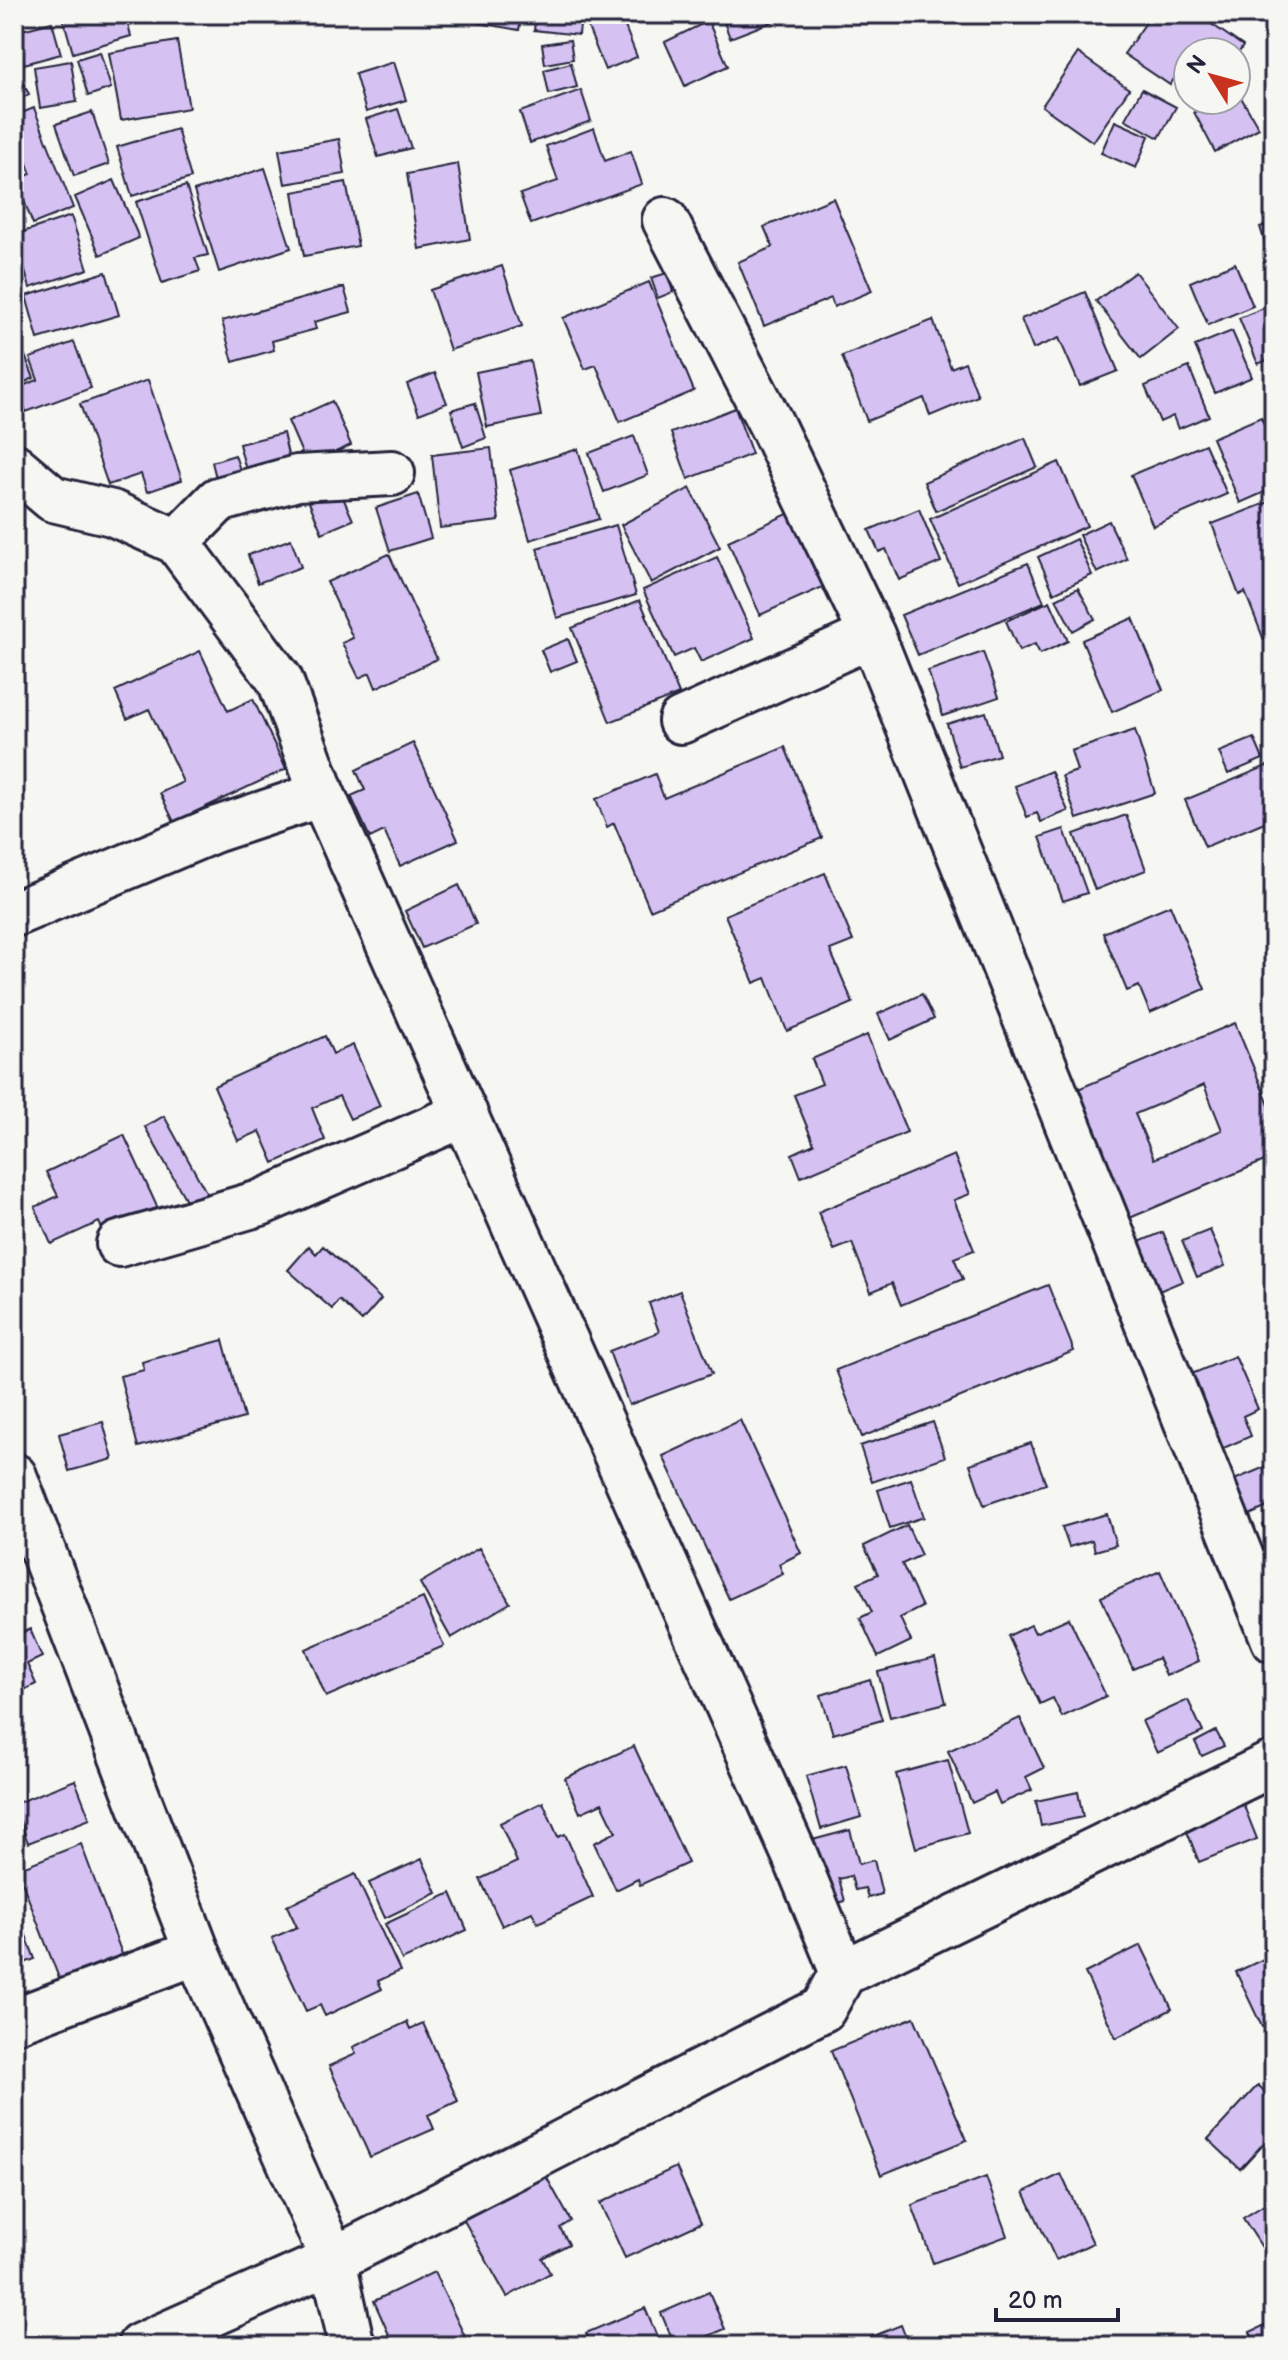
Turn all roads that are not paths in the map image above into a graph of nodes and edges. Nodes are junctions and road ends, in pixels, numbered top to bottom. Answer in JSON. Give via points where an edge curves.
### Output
{"nodes":[{"id":1,"x":665,"y":220,"type":"dead end"},
{"id":2,"x":14,"y":466,"type":"edge"},
{"id":3,"x":392,"y":473,"type":"dead end"},
{"id":4,"x":177,"y":542,"type":"junction"},
{"id":5,"x":872,"y":635,"type":"junction"},
{"id":6,"x":681,"y":721,"type":"dead end"},
{"id":7,"x":322,"y":794,"type":"junction"},
{"id":8,"x":14,"y":914,"type":"edge"},
{"id":9,"x":465,"y":1114,"type":"junction"},
{"id":10,"x":119,"y":1244,"type":"dead end"},
{"id":11,"x":14,"y":1476,"type":"edge"},
{"id":12,"x":1274,"y":1640,"type":"edge"},
{"id":13,"x":1274,"y":1763,"type":"edge"},
{"id":14,"x":197,"y":1952,"type":"junction"},
{"id":15,"x":843,"y":1973,"type":"junction"},
{"id":16,"x":14,"y":2021,"type":"edge"},
{"id":17,"x":333,"y":2260,"type":"junction"},
{"id":18,"x":140,"y":2346,"type":"edge"},
{"id":19,"x":352,"y":2346,"type":"edge"}],
"edges":[{"from":1,"to":5,"type":"street"},
{"from":2,"to":4,"type":"street","via":[[53,499],[112,513]]},
{"from":3,"to":4,"type":"street","via":[[297,478],[218,500]]},
{"from":4,"to":7,"type":"street","via":[[280,680]]},
{"from":5,"to":6,"type":"street"},
{"from":5,"to":12,"type":"street"},
{"from":7,"to":8,"type":"street","via":[[214,830]]},
{"from":7,"to":9,"type":"street"},
{"from":9,"to":10,"type":"street","via":[[260,1203]]},
{"from":9,"to":15,"type":"street"},
{"from":11,"to":14,"type":"street"},
{"from":13,"to":15,"type":"street"},
{"from":14,"to":16,"type":"street"},
{"from":14,"to":17,"type":"street"},
{"from":15,"to":17,"type":"street","via":[[823,2009]]},
{"from":17,"to":18,"type":"street"},
{"from":17,"to":19,"type":"street"}]}
